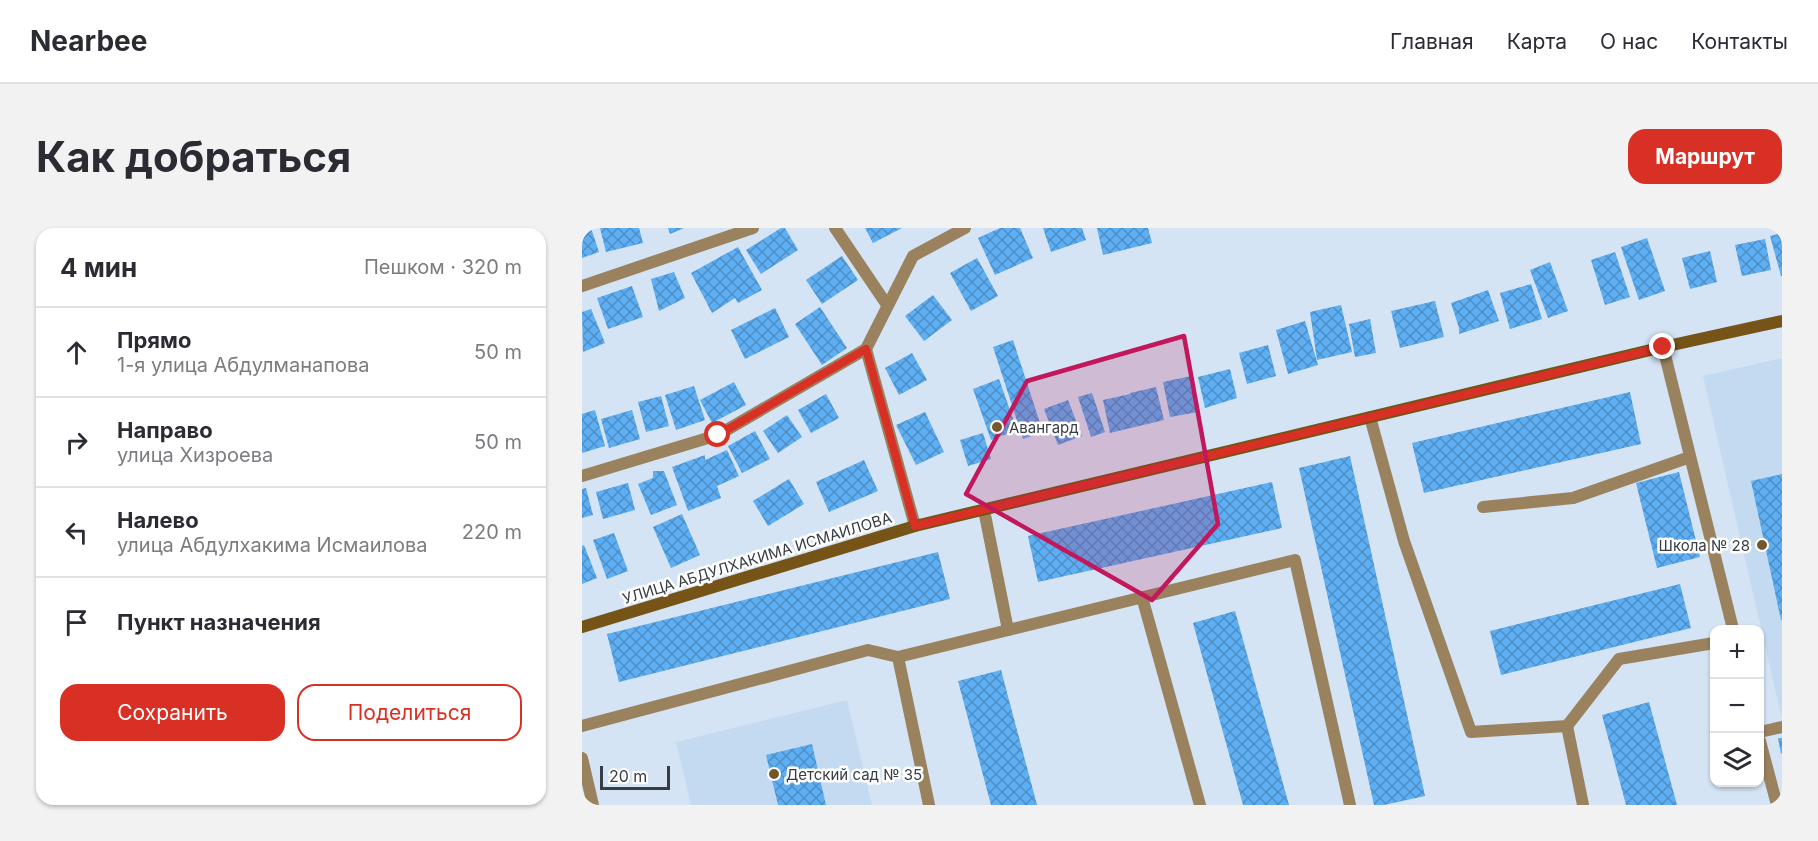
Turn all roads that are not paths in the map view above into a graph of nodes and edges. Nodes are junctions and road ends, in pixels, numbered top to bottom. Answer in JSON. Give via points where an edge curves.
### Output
{"nodes":[{"id":1,"x":753,"y":228,"type":"edge"},
{"id":2,"x":835,"y":228,"type":"edge"},
{"id":3,"x":965,"y":228,"type":"edge"},
{"id":4,"x":582,"y":286,"type":"edge"},
{"id":5,"x":887,"y":305,"type":"junction"},
{"id":6,"x":1782,"y":321,"type":"edge"},
{"id":7,"x":1663,"y":347,"type":"junction"},
{"id":8,"x":866,"y":349,"type":"junction"},
{"id":9,"x":1370,"y":417,"type":"junction"},
{"id":10,"x":1690,"y":457,"type":"junction"},
{"id":11,"x":582,"y":476,"type":"edge"},
{"id":12,"x":1483,"y":507,"type":"dead end"},
{"id":13,"x":984,"y":510,"type":"junction"},
{"id":14,"x":915,"y":526,"type":"junction"},
{"id":15,"x":1142,"y":597,"type":"junction"},
{"id":16,"x":1732,"y":625,"type":"edge"},
{"id":17,"x":582,"y":627,"type":"edge"},
{"id":18,"x":1008,"y":630,"type":"junction"},
{"id":19,"x":1710,"y":644,"type":"edge"},
{"id":20,"x":898,"y":657,"type":"junction"},
{"id":21,"x":582,"y":726,"type":"edge"},
{"id":22,"x":1567,"y":726,"type":"junction"},
{"id":23,"x":1782,"y":727,"type":"edge"},
{"id":24,"x":1764,"y":731,"type":"edge"},
{"id":25,"x":1764,"y":756,"type":"edge"},
{"id":26,"x":582,"y":758,"type":"edge"},
{"id":27,"x":593,"y":805,"type":"edge"},
{"id":28,"x":929,"y":805,"type":"edge"},
{"id":29,"x":1200,"y":805,"type":"edge"},
{"id":30,"x":1350,"y":805,"type":"edge"},
{"id":31,"x":1583,"y":805,"type":"edge"},
{"id":32,"x":1777,"y":805,"type":"edge"}],
"edges":[{"from":1,"to":4,"type":"street"},
{"from":2,"to":5,"type":"street"},
{"from":3,"to":5,"type":"street","via":[[913,256]]},
{"from":5,"to":8,"type":"street"},
{"from":6,"to":7,"type":"main road","name":"УЛИЦА АБДУЛХАКИМА ИСМАИЛОВА"},
{"from":7,"to":9,"type":"main road","name":"УЛИЦА АБДУЛХАКИМА ИСМАИЛОВА"},
{"from":7,"to":10,"type":"street"},
{"from":8,"to":11,"type":"street","via":[[718,435]]},
{"from":8,"to":14,"type":"street"},
{"from":9,"to":13,"type":"main road","name":"УЛИЦА АБДУЛХАКИМА ИСМАИЛОВА"},
{"from":9,"to":22,"type":"street","via":[[1404,541],[1471,732]]},
{"from":10,"to":12,"type":"street","via":[[1574,498]]},
{"from":10,"to":16,"type":"street"},
{"from":13,"to":14,"type":"main road","name":"УЛИЦА АБДУЛХАКИМА ИСМАИЛОВА"},
{"from":13,"to":18,"type":"street"},
{"from":14,"to":17,"type":"main road","name":"УЛИЦА АБДУЛХАКИМА ИСМАИЛОВА"},
{"from":15,"to":18,"type":"street"},
{"from":15,"to":29,"type":"street"},
{"from":15,"to":30,"type":"street","via":[[1295,560]]},
{"from":18,"to":20,"type":"street"},
{"from":19,"to":22,"type":"street","via":[[1619,659]]},
{"from":20,"to":21,"type":"street","via":[[868,650]]},
{"from":20,"to":28,"type":"street"},
{"from":22,"to":31,"type":"street"},
{"from":23,"to":24,"type":"street"},
{"from":25,"to":32,"type":"street"},
{"from":26,"to":27,"type":"street"}]}
